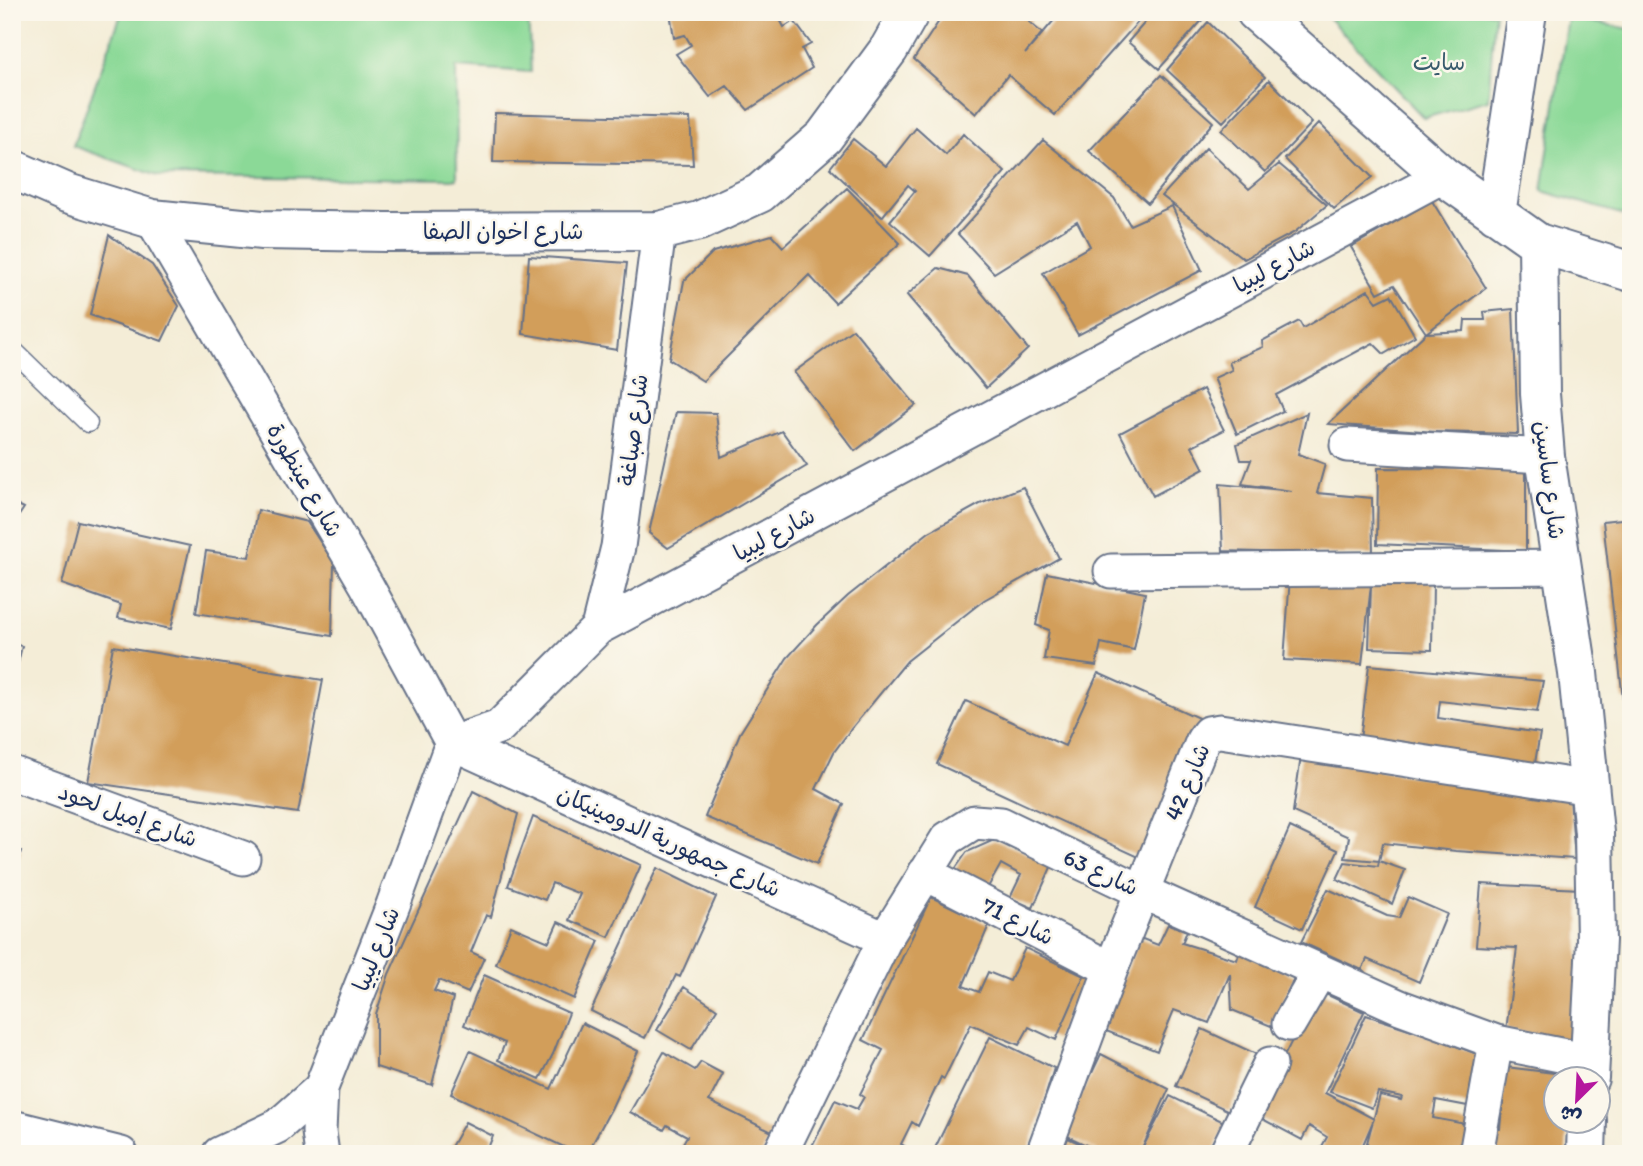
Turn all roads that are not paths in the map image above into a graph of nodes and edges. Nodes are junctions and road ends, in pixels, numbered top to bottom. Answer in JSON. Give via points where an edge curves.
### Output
{"nodes":[{"id":1,"x":911,"y":12,"type":"edge"},
{"id":2,"x":1256,"y":12,"type":"edge"},
{"id":3,"x":1527,"y":12,"type":"edge"},
{"id":4,"x":12,"y":169,"type":"edge"},
{"id":5,"x":1443,"y":176,"type":"junction"},
{"id":6,"x":1496,"y":214,"type":"junction"},
{"id":7,"x":152,"y":219,"type":"junction"},
{"id":8,"x":659,"y":231,"type":"junction"},
{"id":9,"x":1538,"y":243,"type":"junction"},
{"id":10,"x":1631,"y":272,"type":"edge"},
{"id":11,"x":12,"y":349,"type":"edge"},
{"id":12,"x":88,"y":423,"type":"dead end"},
{"id":13,"x":1347,"y":445,"type":"dead end"},
{"id":14,"x":1545,"y":456,"type":"junction"},
{"id":15,"x":1562,"y":567,"type":"junction"},
{"id":16,"x":1111,"y":571,"type":"dead end"},
{"id":17,"x":598,"y":628,"type":"junction"},
{"id":18,"x":452,"y":743,"type":"junction"},
{"id":19,"x":12,"y":774,"type":"edge"},
{"id":20,"x":1590,"y":788,"type":"junction"},
{"id":21,"x":243,"y":858,"type":"dead end"},
{"id":22,"x":925,"y":873,"type":"junction"},
{"id":23,"x":1142,"y":891,"type":"junction"},
{"id":24,"x":885,"y":939,"type":"junction"},
{"id":25,"x":1111,"y":969,"type":"junction"},
{"id":26,"x":1320,"y":971,"type":"junction"},
{"id":27,"x":1289,"y":1024,"type":"dead end"},
{"id":28,"x":1496,"y":1042,"type":"junction"},
{"id":29,"x":1270,"y":1064,"type":"dead end"},
{"id":30,"x":1569,"y":1064,"type":"edge"},
{"id":31,"x":1589,"y":1064,"type":"edge"},
{"id":32,"x":321,"y":1088,"type":"junction"},
{"id":33,"x":12,"y":1127,"type":"edge"},
{"id":34,"x":1587,"y":1134,"type":"edge"},
{"id":35,"x":121,"y":1154,"type":"edge"},
{"id":36,"x":219,"y":1154,"type":"edge"},
{"id":37,"x":323,"y":1154,"type":"edge"},
{"id":38,"x":780,"y":1154,"type":"edge"},
{"id":39,"x":1043,"y":1154,"type":"edge"},
{"id":40,"x":1226,"y":1154,"type":"edge"},
{"id":41,"x":1476,"y":1154,"type":"edge"},
{"id":42,"x":1586,"y":1154,"type":"edge"}],
"edges":[{"from":1,"to":8,"type":"street","name":"شارع اخوان الصفا","via":[[824,137],[797,161],[760,192],[699,221]]},
{"from":2,"to":5,"type":"street"},
{"from":3,"to":6,"type":"street"},
{"from":4,"to":7,"type":"street","name":"شارع اخوان الصفا","via":[[67,193]]},
{"from":5,"to":6,"type":"street"},
{"from":5,"to":17,"type":"street","name":"شارع ليبيا"},
{"from":6,"to":9,"type":"street"},
{"from":7,"to":8,"type":"street","name":"شارع اخوان الصفا","via":[[262,230]]},
{"from":7,"to":18,"type":"street","name":"شارع عينطورة","via":[[367,586]]},
{"from":8,"to":17,"type":"street","name":"شارع صباغة","via":[[618,547]]},
{"from":9,"to":10,"type":"street"},
{"from":9,"to":14,"type":"street","name":"شارع ساسين"},
{"from":11,"to":12,"type":"lane"},
{"from":13,"to":14,"type":"street"},
{"from":14,"to":15,"type":"street","name":"شارع ساسين"},
{"from":15,"to":16,"type":"street"},
{"from":15,"to":20,"type":"street","name":"شارع ساسين"},
{"from":17,"to":18,"type":"street","name":"شارع ليبيا","via":[[499,727]]},
{"from":18,"to":24,"type":"street","name":"شارع جمهورية الدومينيكان"},
{"from":18,"to":32,"type":"street","name":"شارع ليبيا"},
{"from":19,"to":21,"type":"street","name":"شارع إميل لحود"},
{"from":20,"to":23,"type":"street","name":"شارع 42","via":[[1220,731],[1208,733]]},
{"from":20,"to":31,"type":"street","name":"شارع ساسين","via":[[1596,940]]},
{"from":22,"to":23,"type":"street","name":"شارع 63","via":[[947,839],[974,822],[1001,824]]},
{"from":22,"to":24,"type":"street","name":"شارع 63"},
{"from":22,"to":25,"type":"street","name":"شارع 71"},
{"from":23,"to":25,"type":"street","name":"شارع 42"},
{"from":23,"to":26,"type":"street","name":"شارع 63"},
{"from":24,"to":38,"type":"street","name":"شارع 63"},
{"from":25,"to":39,"type":"street","name":"شارع 42"},
{"from":26,"to":27,"type":"street"},
{"from":26,"to":28,"type":"street","name":"شارع 63"},
{"from":28,"to":30,"type":"street","name":"شارع 63"},
{"from":28,"to":41,"type":"street"},
{"from":29,"to":40,"type":"street"},
{"from":32,"to":36,"type":"street","name":"شارع ليبيا","via":[[278,1126]]},
{"from":32,"to":37,"type":"street","name":"شارع ليبيا","via":[[318,1132]]},
{"from":33,"to":35,"type":"street"},
{"from":34,"to":42,"type":"street"}]}
